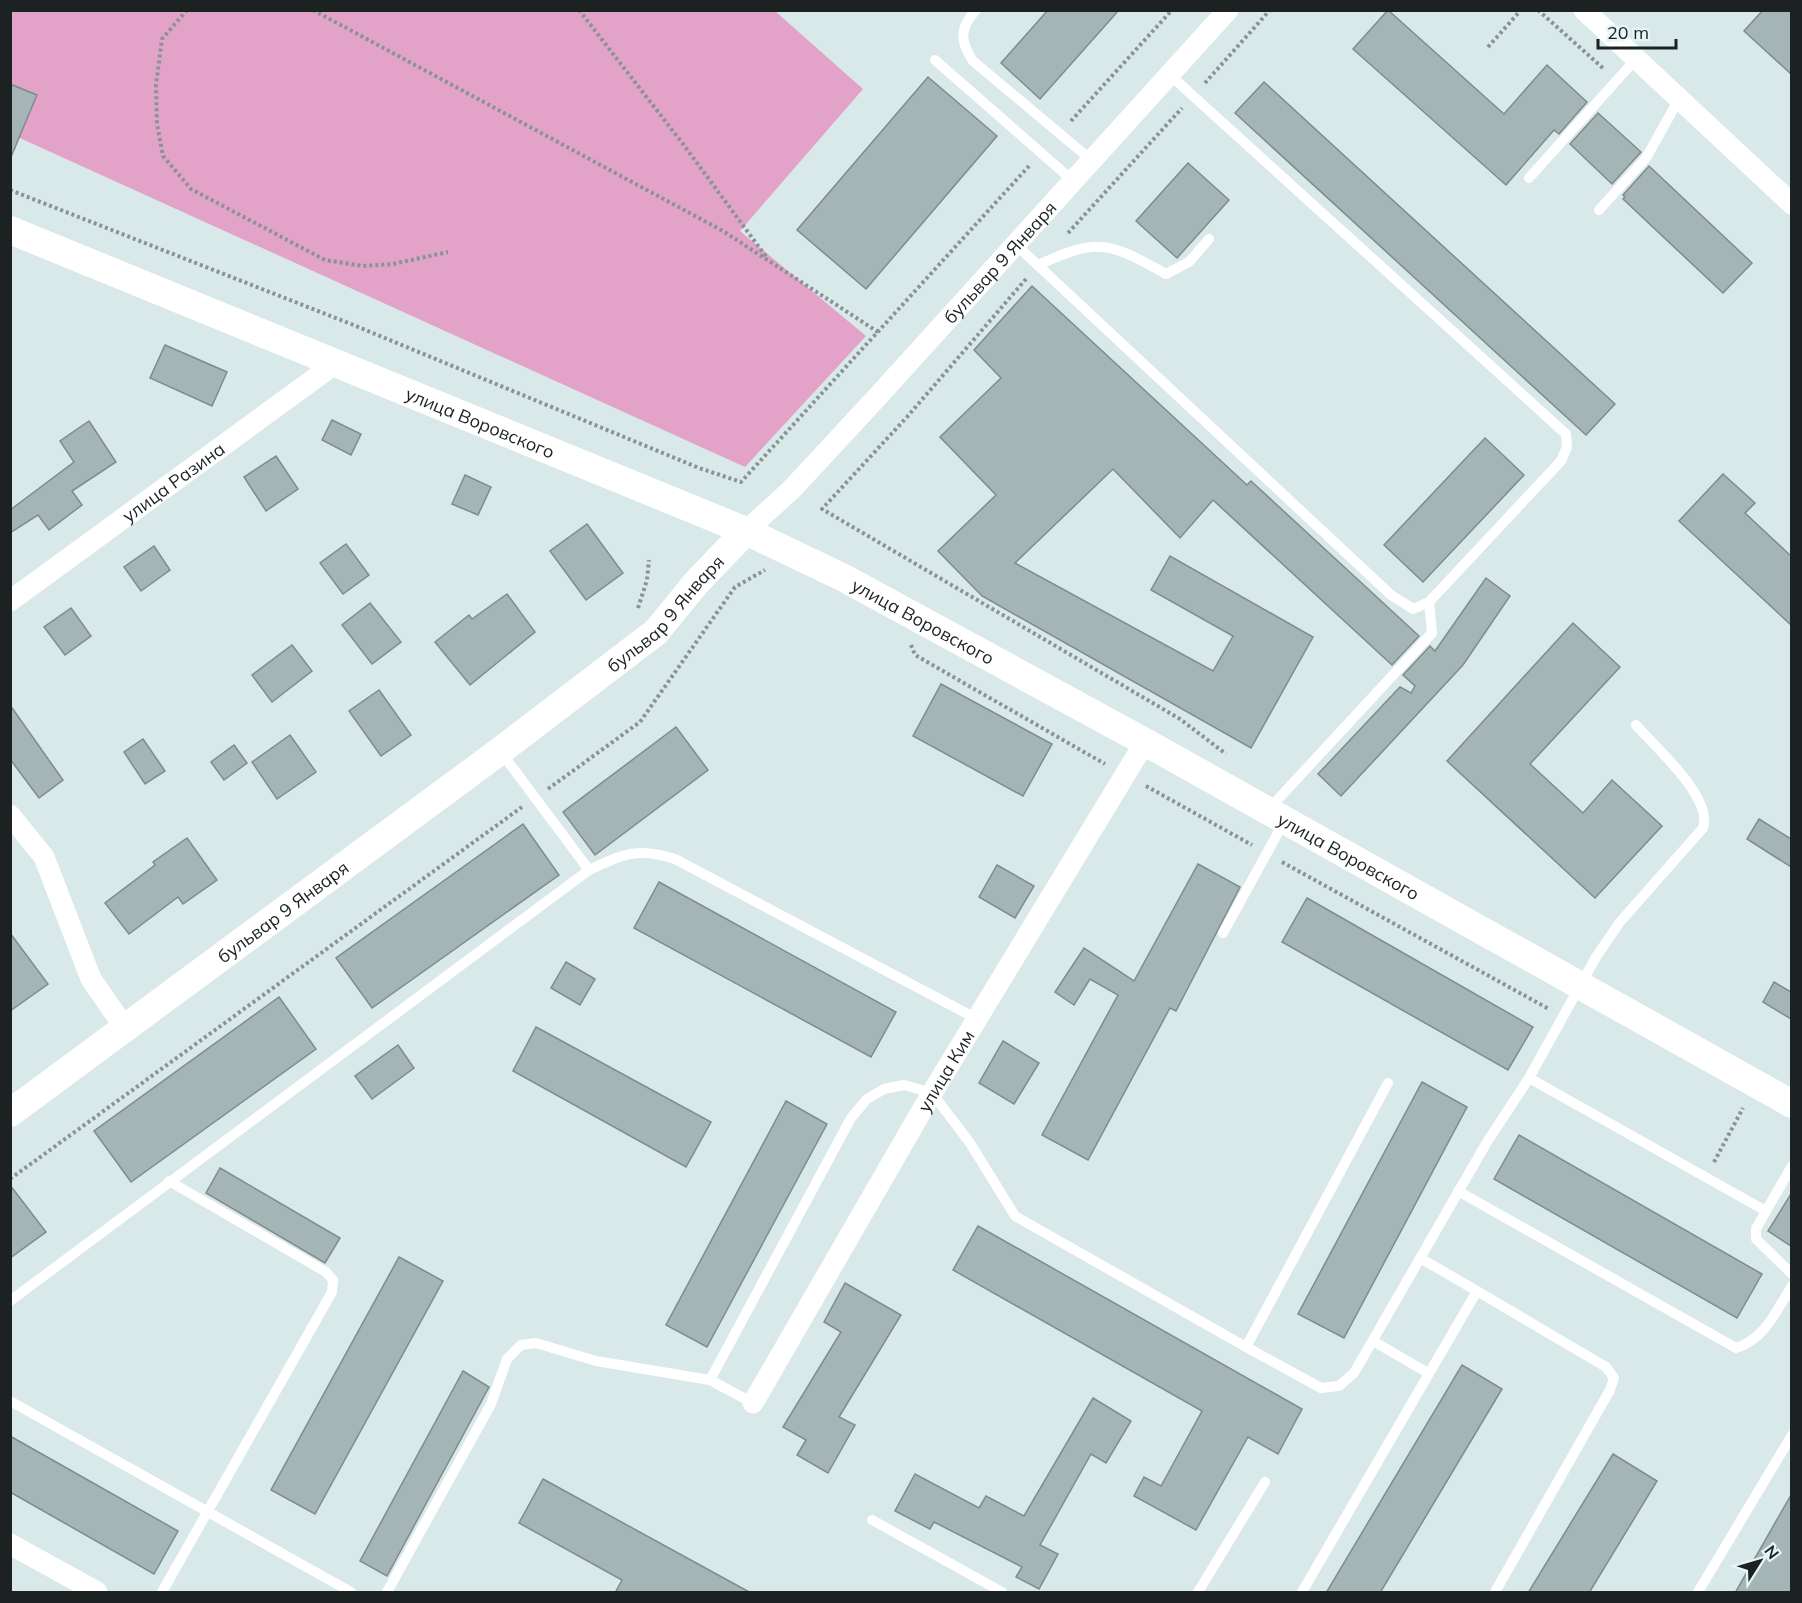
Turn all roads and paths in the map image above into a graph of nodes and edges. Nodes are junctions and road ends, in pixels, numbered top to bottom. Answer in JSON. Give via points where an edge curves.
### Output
{"nodes":[{"id":1,"x":187,"y":10,"type":"edge"},
{"id":2,"x":313,"y":10,"type":"edge"},
{"id":3,"x":579,"y":10,"type":"edge"},
{"id":4,"x":976,"y":10,"type":"edge"},
{"id":5,"x":1172,"y":10,"type":"edge"},
{"id":6,"x":1228,"y":10,"type":"edge"},
{"id":7,"x":1521,"y":10,"type":"edge"},
{"id":8,"x":1538,"y":10,"type":"edge"},
{"id":9,"x":1584,"y":10,"type":"edge"},
{"id":10,"x":1488,"y":47,"type":"dead end"},
{"id":11,"x":1636,"y":59,"type":"junction"},
{"id":12,"x":935,"y":60,"type":"dead end"},
{"id":13,"x":1170,"y":75,"type":"junction"},
{"id":14,"x":1617,"y":80,"type":"junction"},
{"id":15,"x":1679,"y":99,"type":"junction"},
{"id":16,"x":1060,"y":133,"type":"junction"},
{"id":17,"x":1041,"y":153,"type":"junction"},
{"id":18,"x":1090,"y":159,"type":"junction"},
{"id":19,"x":1529,"y":178,"type":"dead end"},
{"id":20,"x":1072,"y":180,"type":"junction"},
{"id":21,"x":10,"y":190,"type":"edge"},
{"id":22,"x":1791,"y":204,"type":"edge"},
{"id":23,"x":1599,"y":210,"type":"dead end"},
{"id":24,"x":10,"y":230,"type":"edge"},
{"id":25,"x":1209,"y":239,"type":"dead end"},
{"id":26,"x":1014,"y":243,"type":"junction"},
{"id":27,"x":448,"y":252,"type":"dead end"},
{"id":28,"x":769,"y":261,"type":"junction"},
{"id":29,"x":1038,"y":266,"type":"junction"},
{"id":30,"x":878,"y":332,"type":"junction"},
{"id":31,"x":336,"y":363,"type":"junction"},
{"id":32,"x":746,"y":531,"type":"junction"},
{"id":33,"x":771,"y":568,"type":"dead end"},
{"id":34,"x":10,"y":601,"type":"edge"},
{"id":35,"x":1429,"y":602,"type":"junction"},
{"id":36,"x":1636,"y":725,"type":"dead end"},
{"id":37,"x":1145,"y":742,"type":"junction"},
{"id":38,"x":500,"y":752,"type":"junction"},
{"id":39,"x":535,"y":798,"type":"junction"},
{"id":40,"x":10,"y":815,"type":"edge"},
{"id":41,"x":1276,"y":815,"type":"junction"},
{"id":42,"x":589,"y":870,"type":"junction"},
{"id":43,"x":1223,"y":933,"type":"dead end"},
{"id":44,"x":1579,"y":985,"type":"junction"},
{"id":45,"x":977,"y":1019,"type":"junction"},
{"id":46,"x":125,"y":1028,"type":"junction"},
{"id":47,"x":1529,"y":1078,"type":"junction"},
{"id":48,"x":1388,"y":1083,"type":"dead end"},
{"id":49,"x":932,"y":1093,"type":"junction"},
{"id":50,"x":1791,"y":1104,"type":"edge"},
{"id":51,"x":1743,"y":1107,"type":"dead end"},
{"id":52,"x":10,"y":1113,"type":"edge"},
{"id":53,"x":1791,"y":1166,"type":"edge"},
{"id":54,"x":1705,"y":1177,"type":"junction"},
{"id":55,"x":10,"y":1179,"type":"edge"},
{"id":56,"x":169,"y":1181,"type":"junction"},
{"id":57,"x":1458,"y":1191,"type":"junction"},
{"id":58,"x":1766,"y":1211,"type":"junction"},
{"id":59,"x":1420,"y":1258,"type":"junction"},
{"id":60,"x":1791,"y":1274,"type":"edge"},
{"id":61,"x":1791,"y":1286,"type":"edge"},
{"id":62,"x":1477,"y":1291,"type":"junction"},
{"id":63,"x":10,"y":1300,"type":"edge"},
{"id":64,"x":1373,"y":1341,"type":"junction"},
{"id":65,"x":1246,"y":1347,"type":"junction"},
{"id":66,"x":1428,"y":1373,"type":"junction"},
{"id":67,"x":710,"y":1380,"type":"junction"},
{"id":68,"x":10,"y":1401,"type":"edge"},
{"id":69,"x":753,"y":1403,"type":"joint"},
{"id":70,"x":1791,"y":1435,"type":"edge"},
{"id":71,"x":1265,"y":1482,"type":"dead end"},
{"id":72,"x":205,"y":1513,"type":"junction"},
{"id":73,"x":872,"y":1520,"type":"dead end"},
{"id":74,"x":10,"y":1544,"type":"edge"},
{"id":75,"x":97,"y":1593,"type":"edge"},
{"id":76,"x":162,"y":1593,"type":"edge"},
{"id":77,"x":351,"y":1593,"type":"edge"},
{"id":78,"x":387,"y":1593,"type":"edge"},
{"id":79,"x":1002,"y":1593,"type":"edge"},
{"id":80,"x":1198,"y":1593,"type":"edge"},
{"id":81,"x":1302,"y":1593,"type":"edge"},
{"id":82,"x":1495,"y":1593,"type":"edge"},
{"id":83,"x":1698,"y":1593,"type":"edge"}],
"edges":[{"from":1,"to":27,"type":"path","via":[[162,39],[156,85],[163,156],[191,189],[325,260],[363,266]]},
{"from":2,"to":28,"type":"path","via":[[723,231]]},
{"from":3,"to":28,"type":"path"},
{"from":4,"to":16,"type":"lane","via":[[962,32],[963,47],[973,61]]},
{"from":5,"to":16,"type":"path"},
{"from":6,"to":13,"type":"street","name":"бульвар 9 Января"},
{"from":7,"to":10,"type":"path"},
{"from":8,"to":14,"type":"path"},
{"from":9,"to":11,"type":"street"},
{"from":11,"to":14,"type":"lane"},
{"from":11,"to":15,"type":"street"},
{"from":12,"to":17,"type":"lane"},
{"from":13,"to":18,"type":"street","name":"бульвар 9 Января"},
{"from":13,"to":35,"type":"lane","via":[[1566,434],[1567,447],[1561,461]]},
{"from":14,"to":19,"type":"lane"},
{"from":15,"to":22,"type":"street"},
{"from":15,"to":23,"type":"lane","via":[[1646,158]]},
{"from":16,"to":18,"type":"lane"},
{"from":17,"to":20,"type":"lane"},
{"from":17,"to":30,"type":"path"},
{"from":18,"to":20,"type":"street","name":"бульвар 9 Января"},
{"from":20,"to":26,"type":"street","name":"бульвар 9 Января"},
{"from":21,"to":30,"type":"path","via":[[741,482]]},
{"from":24,"to":31,"type":"main road","name":"улица Воровского"},
{"from":25,"to":29,"type":"lane","via":[[1189,262],[1166,274],[1119,248],[1092,246]]},
{"from":26,"to":29,"type":"lane"},
{"from":26,"to":32,"type":"street","name":"бульвар 9 Января","via":[[792,489]]},
{"from":28,"to":30,"type":"path"},
{"from":29,"to":35,"type":"lane","via":[[1390,595],[1413,609]]},
{"from":31,"to":32,"type":"main road","name":"улица Воровского"},
{"from":31,"to":34,"type":"street","name":"улица Разина"},
{"from":32,"to":37,"type":"main road","name":"улица Воровского","via":[[854,584]]},
{"from":32,"to":38,"type":"main road","name":"бульвар 9 Января","via":[[656,632]]},
{"from":33,"to":39,"type":"path","via":[[735,587],[640,722]]},
{"from":35,"to":41,"type":"lane","via":[[1432,633]]},
{"from":36,"to":44,"type":"lane","via":[[1697,794],[1706,819],[1703,828],[1620,922]]},
{"from":37,"to":41,"type":"main road","name":"улица Воровского"},
{"from":37,"to":45,"type":"street","name":"улица Ким"},
{"from":38,"to":39,"type":"lane"},
{"from":38,"to":46,"type":"main road","name":"бульвар 9 Января"},
{"from":39,"to":42,"type":"lane"},
{"from":39,"to":55,"type":"path"},
{"from":40,"to":46,"type":"street","via":[[44,857],[91,979]]},
{"from":41,"to":43,"type":"lane"},
{"from":41,"to":44,"type":"main road","name":"улица Воровского"},
{"from":42,"to":45,"type":"lane","via":[[622,855],[650,851],[675,859]]},
{"from":42,"to":56,"type":"lane"},
{"from":44,"to":47,"type":"lane"},
{"from":44,"to":50,"type":"main road","name":"улица Воровского"},
{"from":45,"to":49,"type":"street","name":"улица Ким"},
{"from":46,"to":52,"type":"main road","name":"бульвар 9 Января"},
{"from":47,"to":54,"type":"lane"},
{"from":47,"to":57,"type":"lane"},
{"from":48,"to":65,"type":"lane"},
{"from":49,"to":65,"type":"lane","via":[[970,1143],[1015,1216]]},
{"from":49,"to":67,"type":"lane","via":[[903,1085],[884,1089],[867,1099],[851,1118]]},
{"from":49,"to":69,"type":"street","name":"улица Ким"},
{"from":51,"to":54,"type":"path"},
{"from":53,"to":58,"type":"lane"},
{"from":54,"to":58,"type":"lane"},
{"from":56,"to":63,"type":"lane"},
{"from":56,"to":72,"type":"lane","via":[[326,1272],[333,1281],[332,1292]]},
{"from":57,"to":59,"type":"lane"},
{"from":57,"to":61,"type":"lane","via":[[1736,1348],[1752,1343],[1765,1329]]},
{"from":58,"to":60,"type":"lane","via":[[1756,1229],[1756,1239]]},
{"from":59,"to":62,"type":"lane"},
{"from":59,"to":64,"type":"lane"},
{"from":62,"to":66,"type":"lane"},
{"from":62,"to":82,"type":"lane","via":[[1606,1366],[1614,1378]]},
{"from":64,"to":65,"type":"lane","via":[[1354,1373],[1339,1386],[1321,1388]]},
{"from":64,"to":66,"type":"lane"},
{"from":66,"to":81,"type":"lane"},
{"from":67,"to":69,"type":"lane"},
{"from":67,"to":78,"type":"lane","via":[[596,1361],[536,1343],[521,1345],[507,1359],[491,1404]]},
{"from":68,"to":72,"type":"lane"},
{"from":70,"to":83,"type":"lane"},
{"from":71,"to":80,"type":"lane"},
{"from":72,"to":76,"type":"lane"},
{"from":72,"to":77,"type":"lane"},
{"from":73,"to":79,"type":"lane"},
{"from":74,"to":75,"type":"street"}]}
